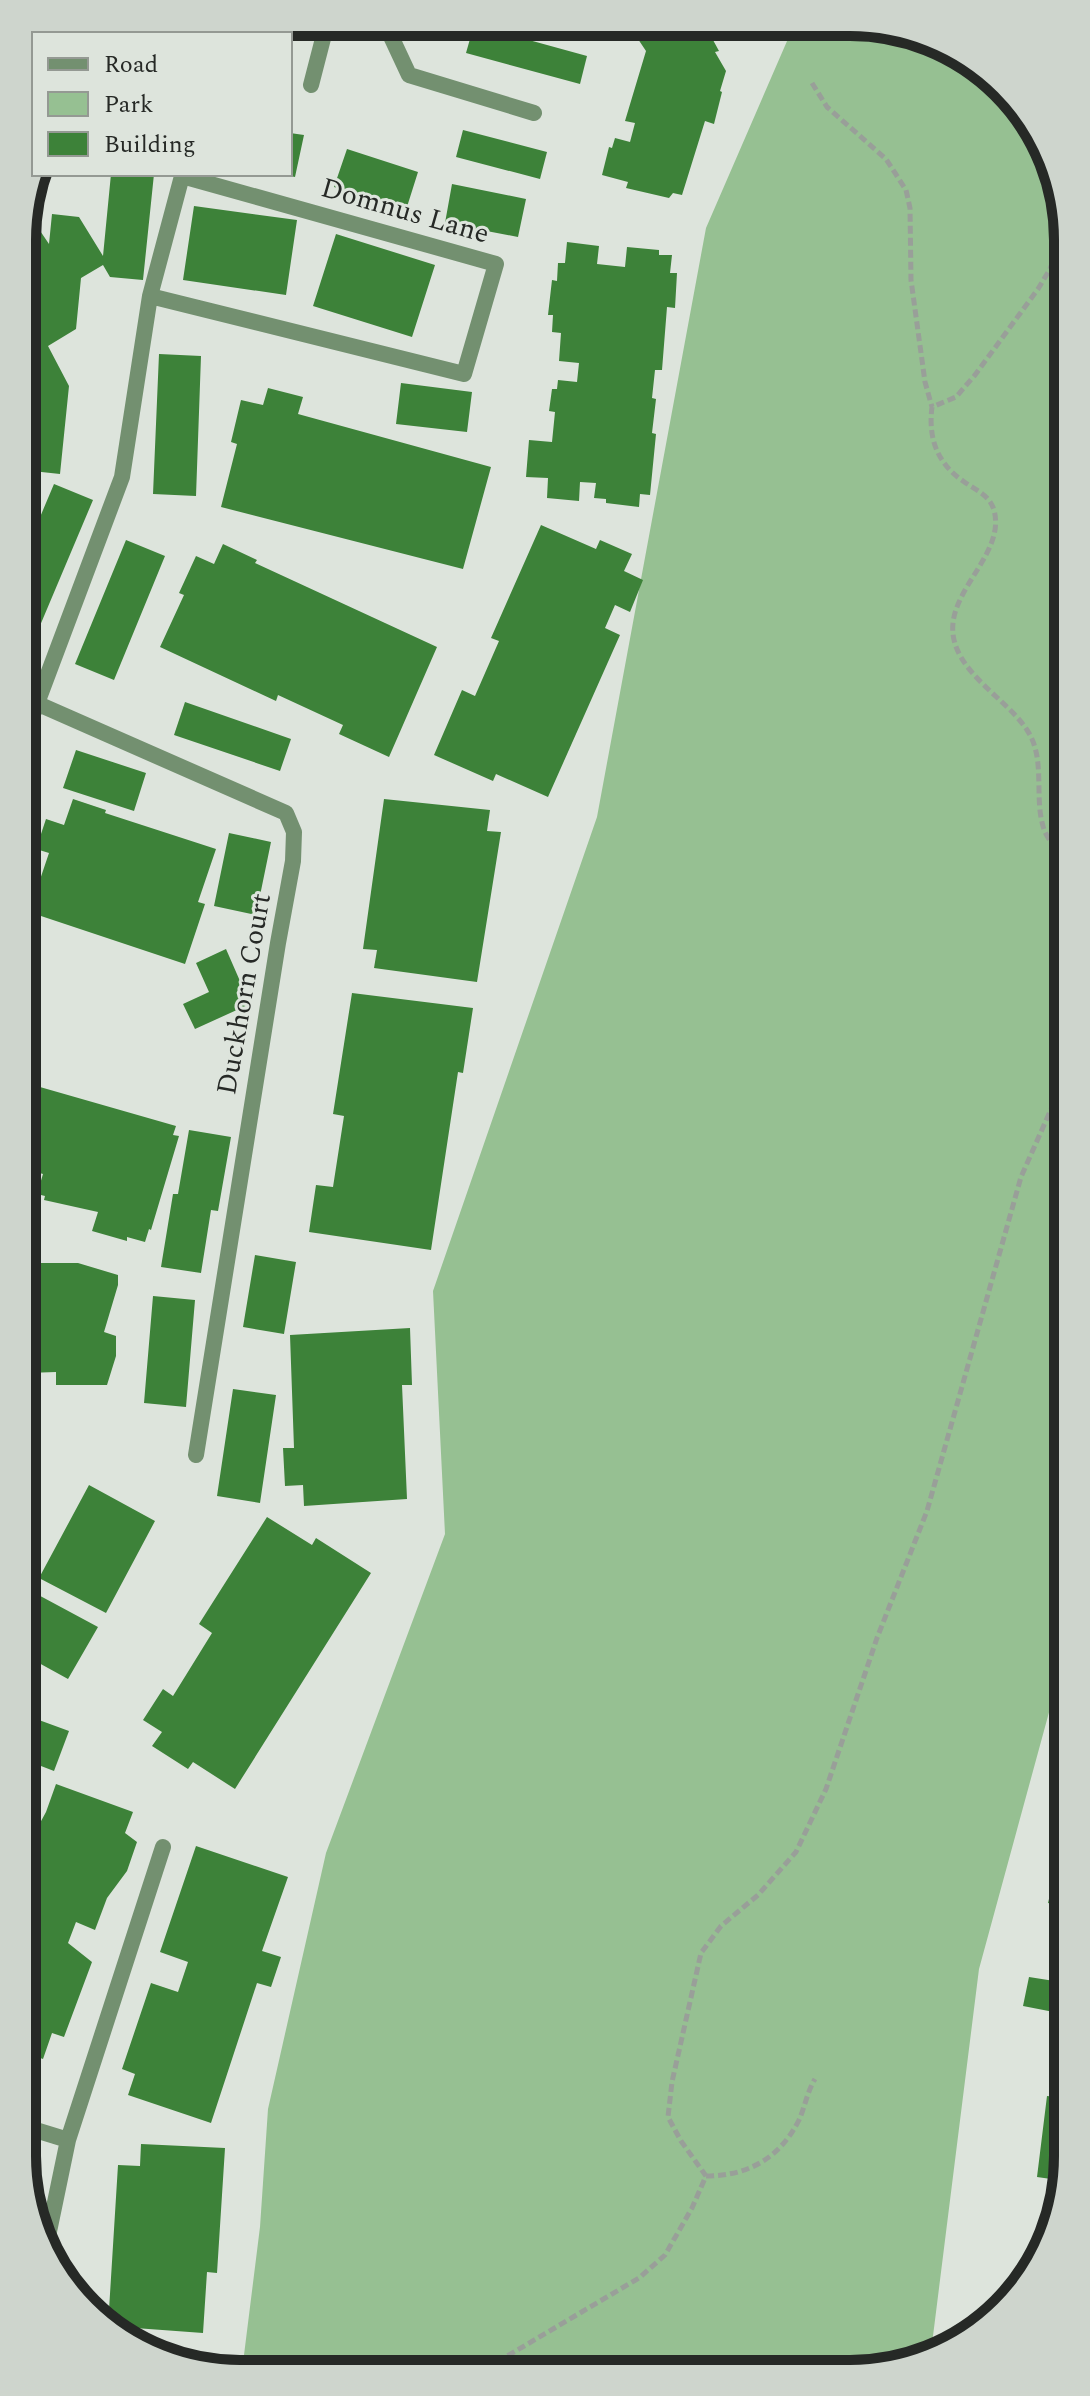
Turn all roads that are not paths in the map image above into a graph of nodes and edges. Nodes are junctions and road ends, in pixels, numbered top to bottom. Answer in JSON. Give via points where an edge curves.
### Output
{"nodes":[{"id":1,"x":324,"y":36,"type":"edge"},
{"id":2,"x":389,"y":36,"type":"edge"},
{"id":3,"x":311,"y":85,"type":"dead end"},
{"id":4,"x":534,"y":113,"type":"dead end"},
{"id":5,"x":150,"y":296,"type":"junction"},
{"id":6,"x":36,"y":703,"type":"joint"},
{"id":7,"x":196,"y":1455,"type":"dead end"},
{"id":8,"x":163,"y":1847,"type":"dead end"},
{"id":9,"x":36,"y":2130,"type":"edge"},
{"id":10,"x":68,"y":2140,"type":"junction"},
{"id":11,"x":49,"y":2229,"type":"edge"}],
"edges":[{"from":1,"to":3,"type":"street"},
{"from":2,"to":4,"type":"street","via":[[409,75]]},
{"from":5,"to":5,"type":"street","name":"Domnus Lane","via":[[464,374],[496,264],[182,176]]},
{"from":5,"to":6,"type":"street","name":"Domnus Lane","via":[[122,477]]},
{"from":6,"to":7,"type":"street","name":"Duckhorn Court","via":[[286,813],[294,832]]},
{"from":8,"to":10,"type":"street"},
{"from":9,"to":10,"type":"street"},
{"from":10,"to":11,"type":"street"}]}
